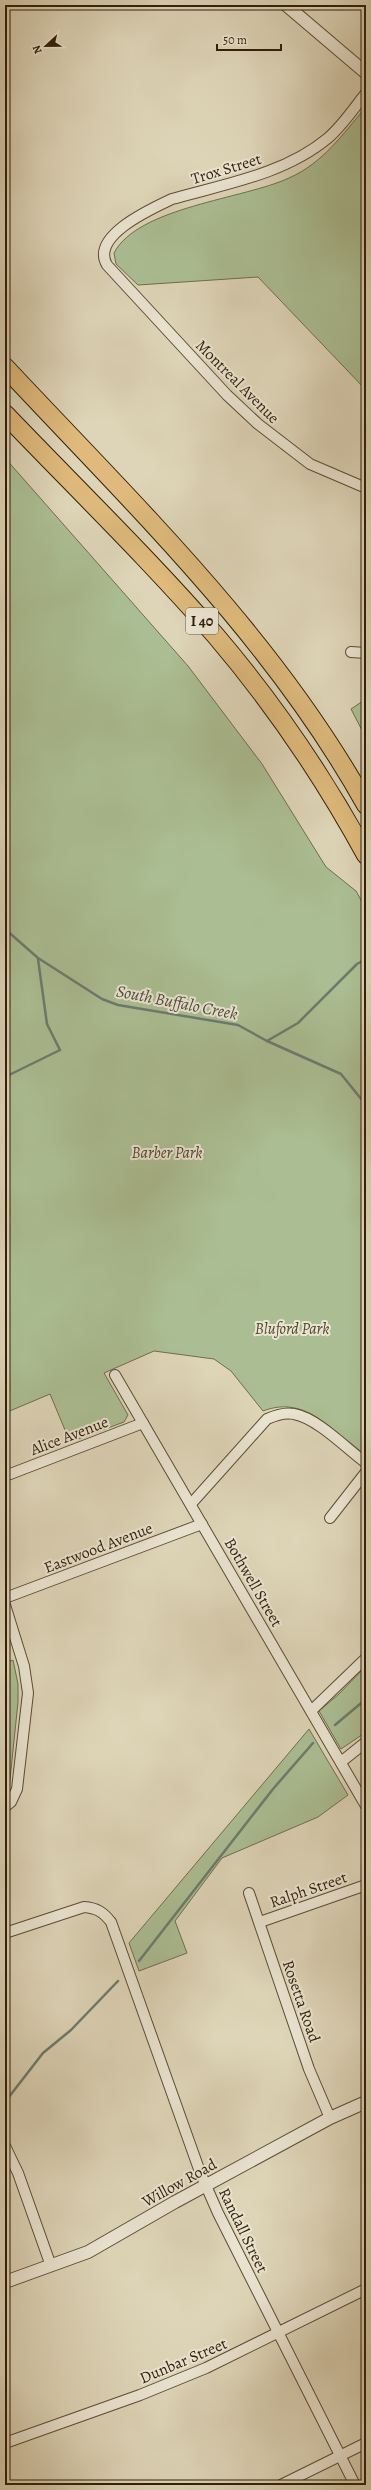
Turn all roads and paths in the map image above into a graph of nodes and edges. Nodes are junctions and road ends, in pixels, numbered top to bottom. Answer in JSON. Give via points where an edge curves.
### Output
{"nodes":[{"id":1,"x":286,"y":5,"type":"edge"},
{"id":2,"x":366,"y":73,"type":"edge"},
{"id":3,"x":366,"y":93,"type":"edge"},
{"id":4,"x":109,"y":267,"type":"joint"},
{"id":5,"x":5,"y":367,"type":"edge"},
{"id":6,"x":5,"y":414,"type":"edge"},
{"id":7,"x":366,"y":488,"type":"edge"},
{"id":8,"x":350,"y":652,"type":"dead end"},
{"id":9,"x":366,"y":653,"type":"edge"},
{"id":10,"x":366,"y":805,"type":"edge"},
{"id":11,"x":366,"y":855,"type":"edge"},
{"id":12,"x":115,"y":1374,"type":"dead end"},
{"id":13,"x":143,"y":1423,"type":"junction"},
{"id":14,"x":366,"y":1464,"type":"edge"},
{"id":15,"x":366,"y":1472,"type":"edge"},
{"id":16,"x":5,"y":1476,"type":"edge"},
{"id":17,"x":191,"y":1504,"type":"junction"},
{"id":18,"x":330,"y":1518,"type":"dead end"},
{"id":19,"x":202,"y":1524,"type":"junction"},
{"id":20,"x":5,"y":1598,"type":"edge"},
{"id":21,"x":5,"y":1605,"type":"edge"},
{"id":22,"x":366,"y":1658,"type":"edge"},
{"id":23,"x":311,"y":1711,"type":"junction"},
{"id":24,"x":366,"y":1742,"type":"edge"},
{"id":25,"x":341,"y":1762,"type":"junction"},
{"id":26,"x":366,"y":1806,"type":"edge"},
{"id":27,"x":5,"y":1807,"type":"edge"},
{"id":28,"x":366,"y":1885,"type":"edge"},
{"id":29,"x":249,"y":1893,"type":"dead end"},
{"id":30,"x":260,"y":1922,"type":"junction"},
{"id":31,"x":5,"y":1933,"type":"edge"},
{"id":32,"x":366,"y":2102,"type":"edge"},
{"id":33,"x":330,"y":2118,"type":"junction"},
{"id":34,"x":5,"y":2146,"type":"edge"},
{"id":35,"x":206,"y":2185,"type":"junction"},
{"id":36,"x":51,"y":2266,"type":"junction"},
{"id":37,"x":5,"y":2282,"type":"edge"},
{"id":38,"x":366,"y":2289,"type":"edge"},
{"id":39,"x":278,"y":2333,"type":"junction"},
{"id":40,"x":5,"y":2443,"type":"edge"},
{"id":41,"x":366,"y":2443,"type":"edge"},
{"id":42,"x":339,"y":2456,"type":"junction"},
{"id":43,"x":281,"y":2485,"type":"edge"},
{"id":44,"x":355,"y":2485,"type":"edge"}],
"edges":[{"from":1,"to":2,"type":"street"},
{"from":3,"to":4,"type":"street","name":"Trox Street","via":[[328,137],[293,161],[172,199],[138,217],[105,244],[103,256]]},
{"from":4,"to":7,"type":"street","name":"Montreal Avenue","via":[[258,424],[310,464]]},
{"from":5,"to":10,"type":"highway","number":"I 40","via":[[227,606],[313,722]]},
{"from":6,"to":11,"type":"highway","number":"I 40","via":[[216,636],[253,681]]},
{"from":8,"to":9,"type":"street"},
{"from":12,"to":13,"type":"street","name":"Bothwell Street"},
{"from":13,"to":16,"type":"street","name":"Alice Avenue"},
{"from":13,"to":17,"type":"street","name":"Bothwell Street"},
{"from":14,"to":17,"type":"street","via":[[308,1419],[294,1414],[280,1414],[267,1419]]},
{"from":15,"to":18,"type":"street"},
{"from":17,"to":19,"type":"street","name":"Bothwell Street"},
{"from":19,"to":20,"type":"street","name":"Eastwood Avenue"},
{"from":19,"to":23,"type":"street","name":"Bothwell Street"},
{"from":21,"to":27,"type":"street","via":[[24,1666],[28,1693],[18,1789]]},
{"from":22,"to":23,"type":"street"},
{"from":23,"to":25,"type":"street","name":"Bothwell Street"},
{"from":24,"to":25,"type":"street"},
{"from":25,"to":26,"type":"street","name":"Bothwell Street"},
{"from":28,"to":30,"type":"street","name":"Ralph Street"},
{"from":29,"to":30,"type":"street","name":"Rosetta Road"},
{"from":30,"to":33,"type":"street","name":"Rosetta Road","via":[[309,2069]]},
{"from":31,"to":35,"type":"street","name":"Randall Street","via":[[73,1909],[93,1907],[103,1912],[116,1932]]},
{"from":32,"to":33,"type":"street","name":"Willow Road"},
{"from":33,"to":35,"type":"street","name":"Willow Road"},
{"from":34,"to":36,"type":"street","via":[[18,2173]]},
{"from":35,"to":36,"type":"street","name":"Willow Road","via":[[88,2252]]},
{"from":35,"to":39,"type":"street","name":"Randall Street"},
{"from":36,"to":37,"type":"street","name":"Willow Road"},
{"from":38,"to":39,"type":"street","name":"Dunbar Street"},
{"from":39,"to":40,"type":"street","name":"Dunbar Street","via":[[206,2368],[140,2395]]},
{"from":39,"to":42,"type":"street","name":"Randall Street"},
{"from":41,"to":42,"type":"street"},
{"from":42,"to":43,"type":"street"},
{"from":42,"to":44,"type":"street","name":"Randall Street"}]}
